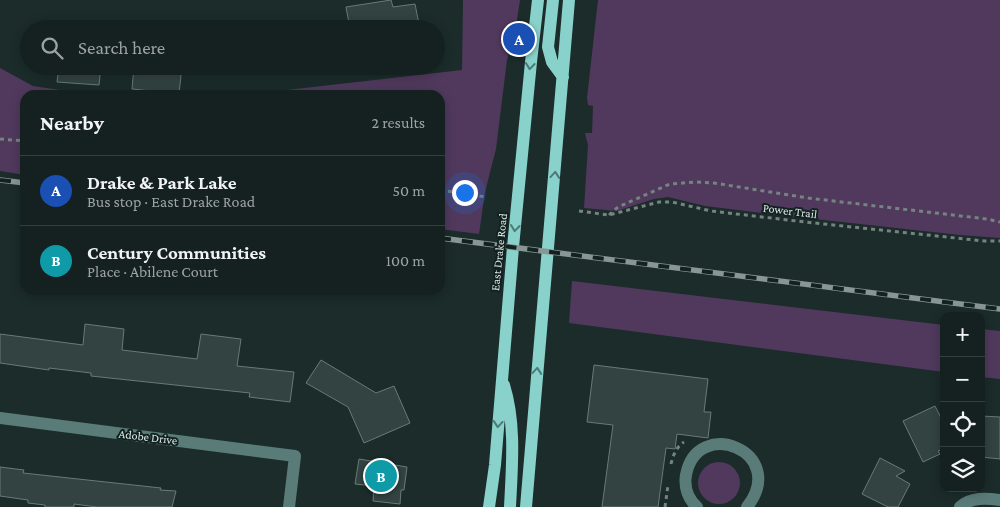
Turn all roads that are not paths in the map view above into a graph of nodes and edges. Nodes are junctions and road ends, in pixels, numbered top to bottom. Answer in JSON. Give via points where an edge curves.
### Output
{"nodes":[{"id":1,"x":538,"y":0,"type":"edge"},
{"id":2,"x":553,"y":0,"type":"edge"},
{"id":3,"x":569,"y":0,"type":"edge"},
{"id":4,"x":563,"y":76,"type":"junction"},
{"id":5,"x":502,"y":378,"type":"junction"},
{"id":6,"x":0,"y":418,"type":"edge"},
{"id":7,"x":1000,"y":500,"type":"edge"},
{"id":8,"x":289,"y":507,"type":"edge"},
{"id":9,"x":489,"y":507,"type":"edge"},
{"id":10,"x":510,"y":507,"type":"edge"},
{"id":11,"x":526,"y":507,"type":"edge"},
{"id":12,"x":697,"y":507,"type":"edge"},
{"id":13,"x":747,"y":507,"type":"edge"},
{"id":14,"x":960,"y":507,"type":"edge"}],
"edges":[{"from":1,"to":5,"type":"main road","name":"East Drake Road","one_way":true},
{"from":2,"to":4,"type":"main road","via":[[548,47],[552,62]]},
{"from":3,"to":4,"type":"main road"},
{"from":11,"to":4,"type":"main road","one_way":true},
{"from":5,"to":9,"type":"main road","name":"East Drake Road","one_way":true},
{"from":5,"to":10,"type":"main road","via":[[509,402],[511,429]]},
{"from":6,"to":8,"type":"street","name":"Adobe Drive","via":[[295,456]]},
{"from":7,"to":14,"type":"street","via":[[972,500]]},
{"from":12,"to":13,"type":"street","via":[[687,492],[687,468],[702,450],[724,444],[746,452],[754,462],[758,486]]}]}
